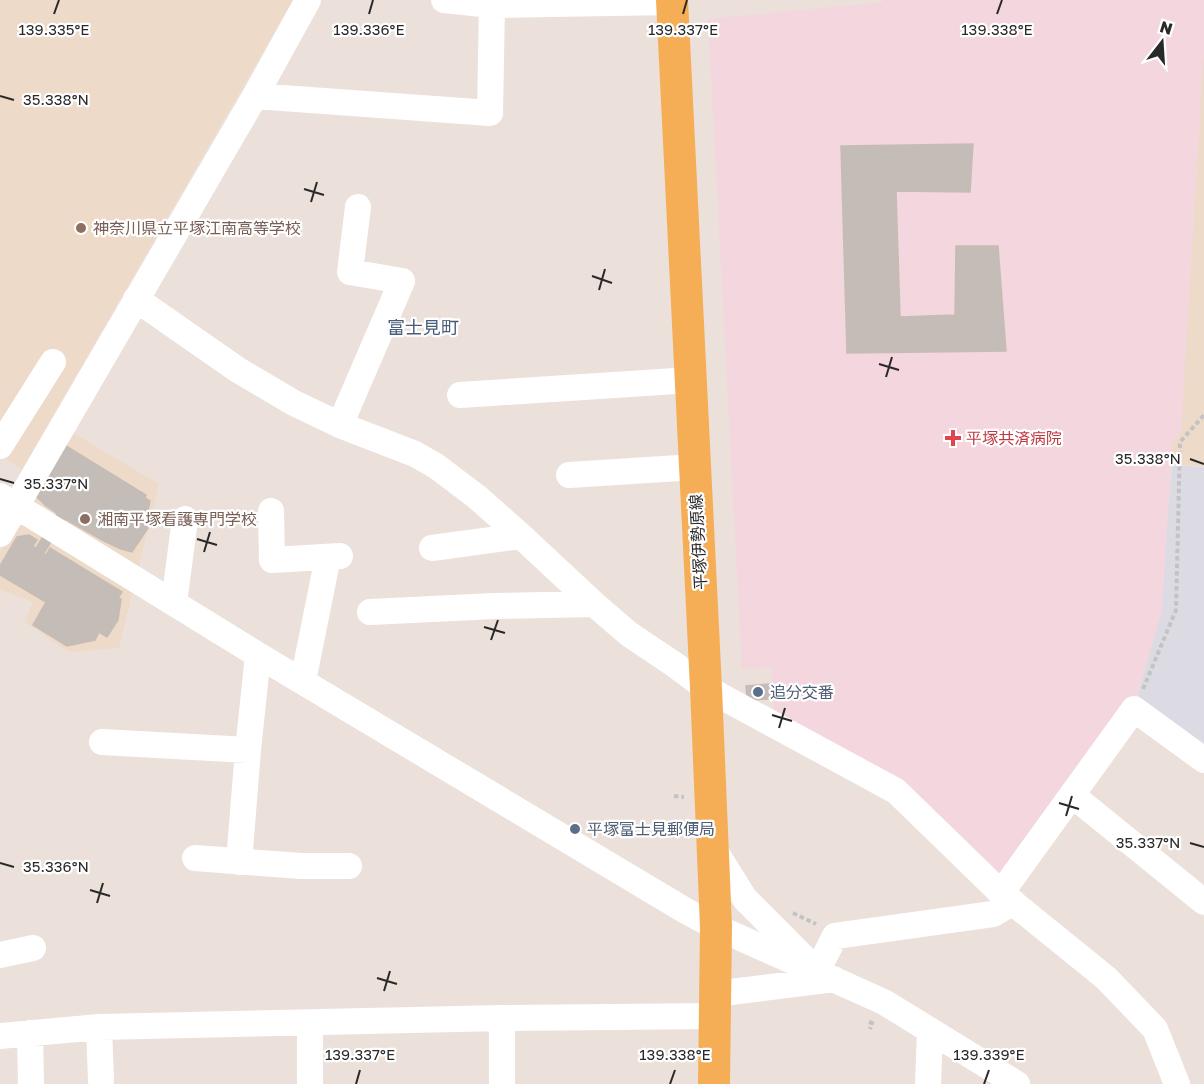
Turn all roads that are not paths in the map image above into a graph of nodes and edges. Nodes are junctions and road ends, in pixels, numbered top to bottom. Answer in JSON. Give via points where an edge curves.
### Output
{"nodes":[{"id":1,"x":308,"y":0,"type":"edge"},
{"id":2,"x":444,"y":0,"type":"edge"},
{"id":3,"x":672,"y":1,"type":"edge"},
{"id":4,"x":523,"y":2,"type":"edge"},
{"id":5,"x":492,"y":4,"type":"junction"},
{"id":6,"x":255,"y":96,"type":"junction"},
{"id":7,"x":358,"y":207,"type":"dead end"},
{"id":8,"x":136,"y":298,"type":"junction"},
{"id":9,"x":52,"y":362,"type":"dead end"},
{"id":10,"x":690,"y":380,"type":"junction"},
{"id":11,"x":460,"y":395,"type":"dead end"},
{"id":12,"x":340,"y":425,"type":"junction"},
{"id":13,"x":0,"y":446,"type":"edge"},
{"id":14,"x":695,"y":467,"type":"junction"},
{"id":15,"x":569,"y":476,"type":"dead end"},
{"id":16,"x":8,"y":500,"type":"edge"},
{"id":17,"x":272,"y":511,"type":"dead end"},
{"id":18,"x":185,"y":519,"type":"dead end"},
{"id":19,"x":0,"y":534,"type":"edge"},
{"id":20,"x":521,"y":536,"type":"junction"},
{"id":21,"x":432,"y":548,"type":"dead end"},
{"id":22,"x":174,"y":603,"type":"junction"},
{"id":23,"x":594,"y":604,"type":"junction"},
{"id":24,"x":370,"y":612,"type":"dead end"},
{"id":25,"x":258,"y":655,"type":"junction"},
{"id":26,"x":303,"y":681,"type":"junction"},
{"id":27,"x":706,"y":688,"type":"junction"},
{"id":28,"x":102,"y":742,"type":"dead end"},
{"id":29,"x":248,"y":750,"type":"junction"},
{"id":30,"x":1204,"y":760,"type":"edge"},
{"id":31,"x":1072,"y":795,"type":"junction"},
{"id":32,"x":712,"y":846,"type":"junction"},
{"id":33,"x":195,"y":858,"type":"dead end"},
{"id":34,"x":239,"y":862,"type":"junction"},
{"id":35,"x":349,"y":866,"type":"dead end"},
{"id":36,"x":1007,"y":898,"type":"junction"},
{"id":37,"x":1204,"y":902,"type":"edge"},
{"id":38,"x":716,"y":927,"type":"junction"},
{"id":39,"x":33,"y":948,"type":"dead end"},
{"id":40,"x":0,"y":956,"type":"edge"},
{"id":41,"x":826,"y":975,"type":"junction"},
{"id":42,"x":715,"y":1005,"type":"junction"},
{"id":43,"x":502,"y":1018,"type":"junction"},
{"id":44,"x":310,"y":1023,"type":"junction"},
{"id":45,"x":99,"y":1027,"type":"junction"},
{"id":46,"x":930,"y":1031,"type":"junction"},
{"id":47,"x":30,"y":1033,"type":"junction"},
{"id":48,"x":0,"y":1036,"type":"edge"},
{"id":49,"x":101,"y":1080,"type":"dead end"},
{"id":50,"x":31,"y":1084,"type":"edge"},
{"id":51,"x":310,"y":1084,"type":"edge"},
{"id":52,"x":502,"y":1084,"type":"edge"},
{"id":53,"x":714,"y":1084,"type":"edge"},
{"id":54,"x":928,"y":1084,"type":"edge"},
{"id":55,"x":1017,"y":1084,"type":"edge"},
{"id":56,"x":1177,"y":1084,"type":"edge"}],
"edges":[{"from":1,"to":6,"type":"street"},
{"from":2,"to":5,"type":"street"},
{"from":3,"to":4,"type":"street"},
{"from":3,"to":10,"type":"main road","name":"平塚伊勢原線"},
{"from":4,"to":5,"type":"street"},
{"from":5,"to":6,"type":"street","via":[[490,113]]},
{"from":6,"to":8,"type":"street"},
{"from":7,"to":12,"type":"street","via":[[350,272],[402,281]]},
{"from":8,"to":12,"type":"street","via":[[238,370]]},
{"from":8,"to":16,"type":"street"},
{"from":9,"to":13,"type":"street"},
{"from":10,"to":11,"type":"street"},
{"from":10,"to":14,"type":"main road","name":"平塚伊勢原線"},
{"from":12,"to":20,"type":"street","via":[[436,466]]},
{"from":14,"to":15,"type":"street"},
{"from":14,"to":27,"type":"main road","name":"平塚伊勢原線"},
{"from":16,"to":19,"type":"street"},
{"from":16,"to":22,"type":"street"},
{"from":17,"to":26,"type":"street","via":[[272,560],[334,557]]},
{"from":18,"to":22,"type":"street"},
{"from":20,"to":21,"type":"street"},
{"from":20,"to":23,"type":"street"},
{"from":22,"to":25,"type":"street"},
{"from":23,"to":24,"type":"street"},
{"from":23,"to":27,"type":"street"},
{"from":25,"to":26,"type":"street"},
{"from":25,"to":29,"type":"street"},
{"from":26,"to":38,"type":"street"},
{"from":27,"to":32,"type":"main road","name":"平塚伊勢原線"},
{"from":27,"to":36,"type":"street","via":[[896,791]]},
{"from":28,"to":29,"type":"street"},
{"from":29,"to":34,"type":"street"},
{"from":30,"to":31,"type":"street","via":[[1134,709]]},
{"from":31,"to":36,"type":"street"},
{"from":31,"to":37,"type":"street"},
{"from":32,"to":38,"type":"main road","name":"平塚伊勢原線"},
{"from":32,"to":41,"type":"street","via":[[745,899]]},
{"from":33,"to":34,"type":"street"},
{"from":34,"to":35,"type":"street"},
{"from":36,"to":41,"type":"street","via":[[993,914],[835,936]]},
{"from":36,"to":56,"type":"street","via":[[1106,978],[1155,1029]]},
{"from":38,"to":41,"type":"street"},
{"from":38,"to":42,"type":"main road","name":"平塚伊勢原線"},
{"from":39,"to":40,"type":"street"},
{"from":41,"to":42,"type":"street"},
{"from":41,"to":46,"type":"street","via":[[884,1002]]},
{"from":42,"to":43,"type":"street"},
{"from":42,"to":53,"type":"main road","name":"平塚伊勢原線"},
{"from":43,"to":44,"type":"street"},
{"from":43,"to":52,"type":"street"},
{"from":44,"to":45,"type":"street"},
{"from":44,"to":51,"type":"street"},
{"from":45,"to":47,"type":"street"},
{"from":45,"to":49,"type":"street"},
{"from":46,"to":54,"type":"street"},
{"from":46,"to":55,"type":"street"},
{"from":47,"to":48,"type":"street"},
{"from":47,"to":50,"type":"street"}]}
